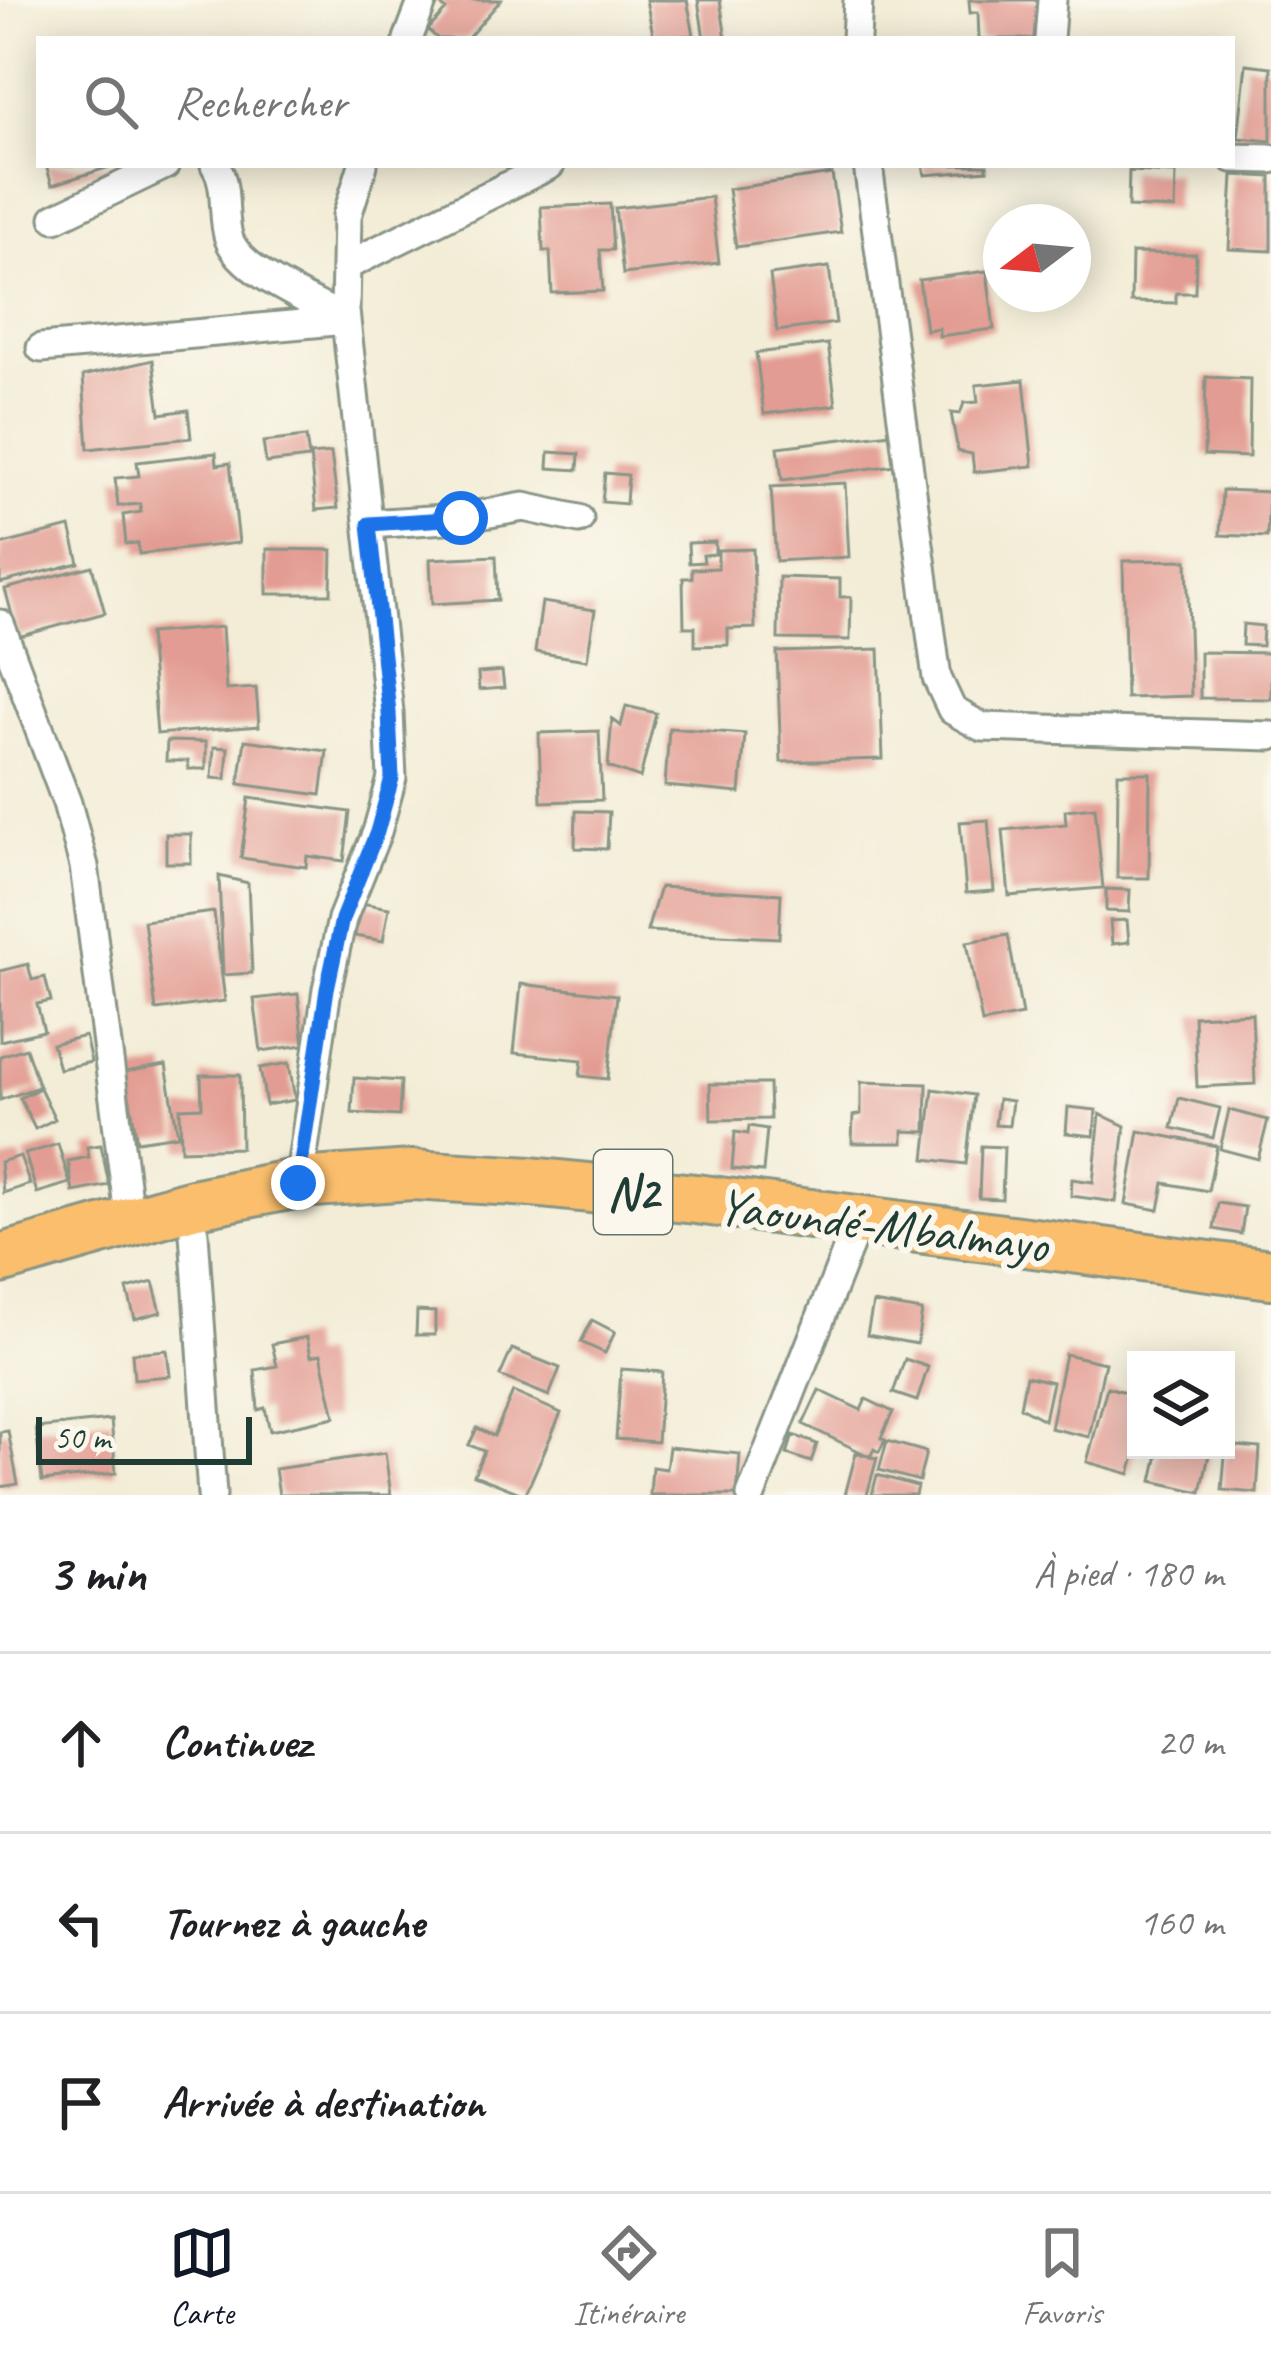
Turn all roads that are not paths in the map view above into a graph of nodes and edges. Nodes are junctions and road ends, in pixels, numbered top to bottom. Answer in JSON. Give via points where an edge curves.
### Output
{"nodes":[{"id":1,"x":423,"y":0,"type":"edge"},
{"id":2,"x":858,"y":0,"type":"edge"},
{"id":3,"x":1052,"y":0,"type":"edge"},
{"id":4,"x":409,"y":36,"type":"edge"},
{"id":5,"x":856,"y":36,"type":"edge"},
{"id":6,"x":1049,"y":36,"type":"edge"},
{"id":7,"x":1235,"y":158,"type":"edge"},
{"id":8,"x":1271,"y":159,"type":"edge"},
{"id":9,"x":159,"y":168,"type":"edge"},
{"id":10,"x":217,"y":168,"type":"edge"},
{"id":11,"x":361,"y":168,"type":"edge"},
{"id":12,"x":544,"y":168,"type":"edge"},
{"id":13,"x":868,"y":168,"type":"edge"},
{"id":14,"x":56,"y":218,"type":"dead end"},
{"id":15,"x":346,"y":266,"type":"junction"},
{"id":16,"x":346,"y":320,"type":"junction"},
{"id":17,"x":41,"y":348,"type":"dead end"},
{"id":18,"x":579,"y":519,"type":"dead end"},
{"id":19,"x":369,"y":524,"type":"junction"},
{"id":20,"x":0,"y":624,"type":"edge"},
{"id":21,"x":1271,"y":736,"type":"edge"},
{"id":22,"x":298,"y":1183,"type":"junction"},
{"id":23,"x":192,"y":1204,"type":"junction"},
{"id":24,"x":859,"y":1220,"type":"junction"},
{"id":25,"x":130,"y":1223,"type":"junction"},
{"id":26,"x":0,"y":1259,"type":"edge"},
{"id":27,"x":1271,"y":1274,"type":"edge"},
{"id":28,"x":212,"y":1495,"type":"edge"},
{"id":29,"x":751,"y":1495,"type":"edge"}],
"edges":[{"from":1,"to":4,"type":"street"},
{"from":2,"to":5,"type":"street"},
{"from":3,"to":6,"type":"street"},
{"from":7,"to":8,"type":"street"},
{"from":9,"to":14,"type":"street"},
{"from":10,"to":16,"type":"street","via":[[230,242],[255,272]]},
{"from":11,"to":15,"type":"street","via":[[347,216]]},
{"from":12,"to":15,"type":"street"},
{"from":13,"to":21,"type":"street","via":[[937,678],[952,710],[982,727]]},
{"from":15,"to":16,"type":"street"},
{"from":16,"to":17,"type":"street"},
{"from":16,"to":19,"type":"street"},
{"from":18,"to":19,"type":"street","via":[[524,507]]},
{"from":19,"to":22,"type":"street","via":[[392,778],[342,919]]},
{"from":20,"to":25,"type":"street","via":[[84,866]]},
{"from":22,"to":23,"type":"highway","name":"Yaoundé-Mbalmayo","number":"N2"},
{"from":22,"to":24,"type":"highway","name":"Yaoundé-Mbalmayo","number":"N2","via":[[412,1175],[531,1182]]},
{"from":23,"to":25,"type":"highway","name":"Yaoundé-Mbalmayo","number":"N2"},
{"from":23,"to":28,"type":"street"},
{"from":24,"to":27,"type":"highway","name":"Yaoundé-Mbalmayo","number":"N2"},
{"from":24,"to":29,"type":"street"},
{"from":25,"to":26,"type":"highway","name":"Yaoundé-Mbalmayo","number":"N2"}]}
